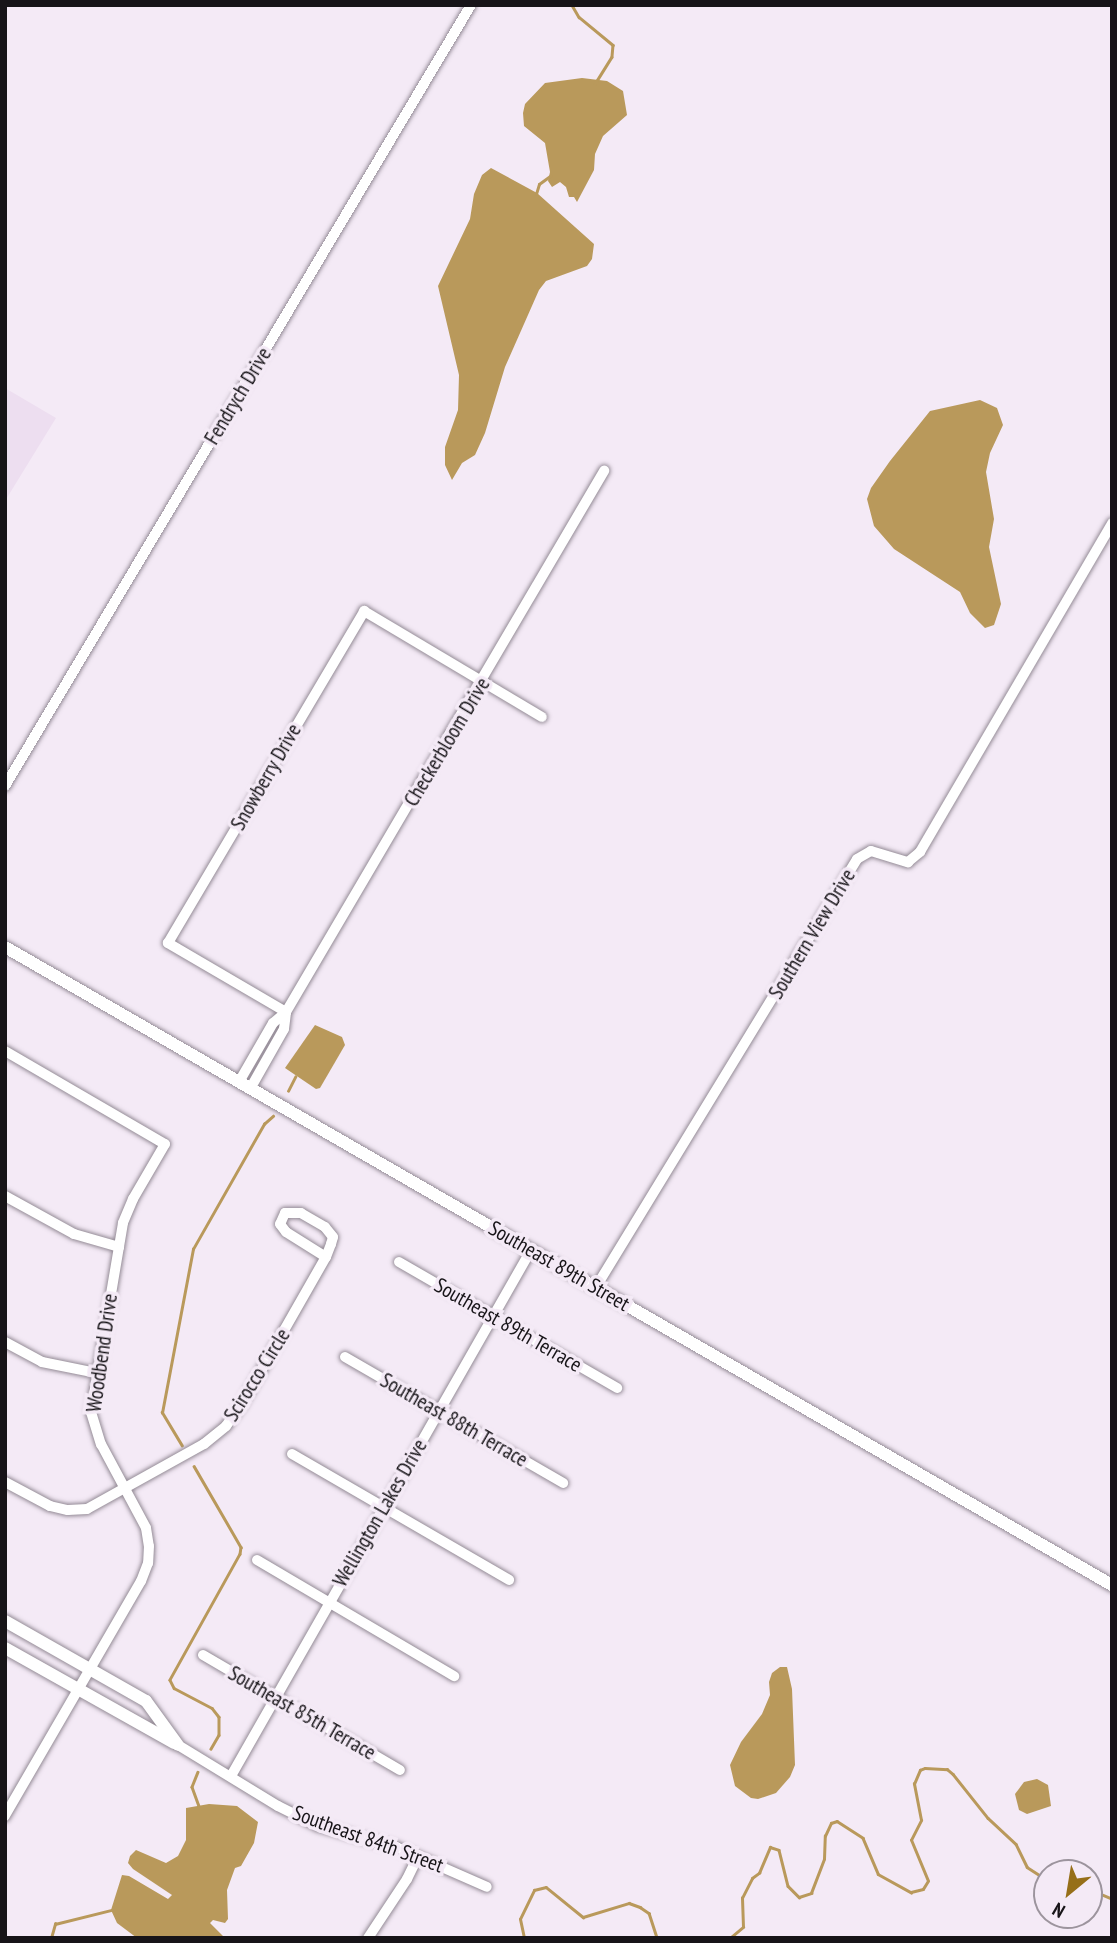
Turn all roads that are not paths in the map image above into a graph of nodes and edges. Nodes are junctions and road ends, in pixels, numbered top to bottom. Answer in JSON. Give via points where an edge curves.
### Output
{"nodes":[{"id":1,"x":471,"y":5,"type":"edge"},
{"id":2,"x":604,"y":471,"type":"dead end"},
{"id":3,"x":1112,"y":523,"type":"edge"},
{"id":4,"x":482,"y":682,"type":"junction"},
{"id":5,"x":541,"y":717,"type":"dead end"},
{"id":6,"x":5,"y":786,"type":"edge"},
{"id":7,"x":5,"y":947,"type":"edge"},
{"id":8,"x":286,"y":1012,"type":"junction"},
{"id":9,"x":5,"y":1051,"type":"edge"},
{"id":10,"x":239,"y":1082,"type":"junction"},
{"id":11,"x":250,"y":1089,"type":"junction"},
{"id":12,"x":5,"y":1196,"type":"edge"},
{"id":13,"x":119,"y":1247,"type":"junction"},
{"id":14,"x":531,"y":1250,"type":"junction"},
{"id":15,"x":326,"y":1258,"type":"junction"},
{"id":16,"x":399,"y":1262,"type":"dead end"},
{"id":17,"x":596,"y":1287,"type":"junction"},
{"id":18,"x":492,"y":1318,"type":"junction"},
{"id":19,"x":5,"y":1342,"type":"edge"},
{"id":20,"x":345,"y":1357,"type":"dead end"},
{"id":21,"x":96,"y":1373,"type":"junction"},
{"id":22,"x":617,"y":1388,"type":"dead end"},
{"id":23,"x":438,"y":1413,"type":"junction"},
{"id":24,"x":292,"y":1454,"type":"dead end"},
{"id":25,"x":5,"y":1482,"type":"edge"},
{"id":26,"x":563,"y":1483,"type":"dead end"},
{"id":27,"x":126,"y":1489,"type":"junction"},
{"id":28,"x":383,"y":1508,"type":"junction"},
{"id":29,"x":257,"y":1560,"type":"dead end"},
{"id":30,"x":509,"y":1580,"type":"dead end"},
{"id":31,"x":1112,"y":1585,"type":"edge"},
{"id":32,"x":329,"y":1603,"type":"junction"},
{"id":33,"x":5,"y":1621,"type":"edge"},
{"id":34,"x":5,"y":1648,"type":"edge"},
{"id":35,"x":203,"y":1656,"type":"dead end"},
{"id":36,"x":89,"y":1669,"type":"junction"},
{"id":37,"x":454,"y":1676,"type":"dead end"},
{"id":38,"x":78,"y":1690,"type":"junction"},
{"id":39,"x":275,"y":1697,"type":"junction"},
{"id":40,"x":177,"y":1745,"type":"junction"},
{"id":41,"x":400,"y":1770,"type":"dead end"},
{"id":42,"x":231,"y":1776,"type":"junction"},
{"id":43,"x":5,"y":1816,"type":"edge"},
{"id":44,"x":418,"y":1856,"type":"junction"},
{"id":45,"x":487,"y":1888,"type":"dead end"},
{"id":46,"x":368,"y":1938,"type":"edge"}],
"edges":[{"from":1,"to":6,"type":"street","name":"Fendrych Drive"},
{"from":2,"to":4,"type":"street","name":"Checkerbloom Drive"},
{"from":3,"to":17,"type":"street","name":"Southern View Drive","via":[[920,852],[908,862],[871,851],[857,859]]},
{"from":4,"to":5,"type":"street"},
{"from":4,"to":8,"type":"street","name":"Checkerbloom Drive"},
{"from":4,"to":8,"type":"street","name":"Snowberry Drive","via":[[364,611],[169,943]]},
{"from":7,"to":10,"type":"street","name":"Southeast 89th Street"},
{"from":8,"to":10,"type":"street","name":"Checkerbloom Drive","via":[[273,1023]]},
{"from":8,"to":11,"type":"street","name":"Checkerbloom Drive","via":[[284,1030]]},
{"from":9,"to":13,"type":"street","name":"Woodbend Drive","via":[[165,1144],[129,1208]]},
{"from":10,"to":11,"type":"street","name":"Southeast 89th Street"},
{"from":11,"to":14,"type":"street","name":"Southeast 89th Street"},
{"from":12,"to":13,"type":"street","via":[[74,1234]]},
{"from":13,"to":21,"type":"street","name":"Woodbend Drive"},
{"from":14,"to":17,"type":"street","name":"Southeast 89th Street"},
{"from":14,"to":18,"type":"street","name":"Wellington Lakes Drive"},
{"from":15,"to":15,"type":"street","via":[[330,1232],[301,1213],[285,1213],[280,1224],[286,1232]]},
{"from":15,"to":27,"type":"street","name":"Scirocco Circle","via":[[226,1426],[195,1451]]},
{"from":16,"to":18,"type":"street","name":"Southeast 89th Terrace"},
{"from":17,"to":31,"type":"street","name":"Southeast 89th Street"},
{"from":18,"to":22,"type":"street","name":"Southeast 89th Terrace"},
{"from":18,"to":23,"type":"street","name":"Wellington Lakes Drive"},
{"from":19,"to":21,"type":"street","via":[[42,1362]]},
{"from":20,"to":23,"type":"street","name":"Southeast 88th Terrace"},
{"from":21,"to":27,"type":"street","name":"Woodbend Drive","via":[[92,1421]]},
{"from":23,"to":26,"type":"street","name":"Southeast 88th Terrace"},
{"from":23,"to":28,"type":"street","name":"Wellington Lakes Drive"},
{"from":24,"to":28,"type":"street"},
{"from":25,"to":27,"type":"street","name":"Scirocco Circle","via":[[43,1503],[68,1510],[96,1506]]},
{"from":27,"to":36,"type":"street","name":"Woodbend Drive","via":[[149,1537],[148,1563]]},
{"from":28,"to":30,"type":"street"},
{"from":28,"to":32,"type":"street","name":"Wellington Lakes Drive"},
{"from":29,"to":32,"type":"street"},
{"from":32,"to":37,"type":"street"},
{"from":32,"to":39,"type":"street","name":"Wellington Lakes Drive"},
{"from":33,"to":36,"type":"street","name":"Southeast 84th Street"},
{"from":34,"to":38,"type":"street","name":"Southeast 84th Street"},
{"from":35,"to":39,"type":"street","name":"Southeast 85th Terrace"},
{"from":36,"to":38,"type":"street","name":"Woodbend Drive"},
{"from":36,"to":40,"type":"street","name":"Southeast 84th Street","via":[[145,1701]]},
{"from":38,"to":40,"type":"street","name":"Southeast 84th Street"},
{"from":38,"to":43,"type":"street","name":"Woodbend Drive"},
{"from":39,"to":41,"type":"street","name":"Southeast 85th Terrace"},
{"from":39,"to":42,"type":"street","name":"Wellington Lakes Drive"},
{"from":40,"to":42,"type":"street","name":"Southeast 84th Street"},
{"from":42,"to":44,"type":"street","name":"Southeast 84th Street","via":[[318,1825]]},
{"from":44,"to":45,"type":"street","name":"Southeast 84th Street"},
{"from":44,"to":46,"type":"street"}]}
